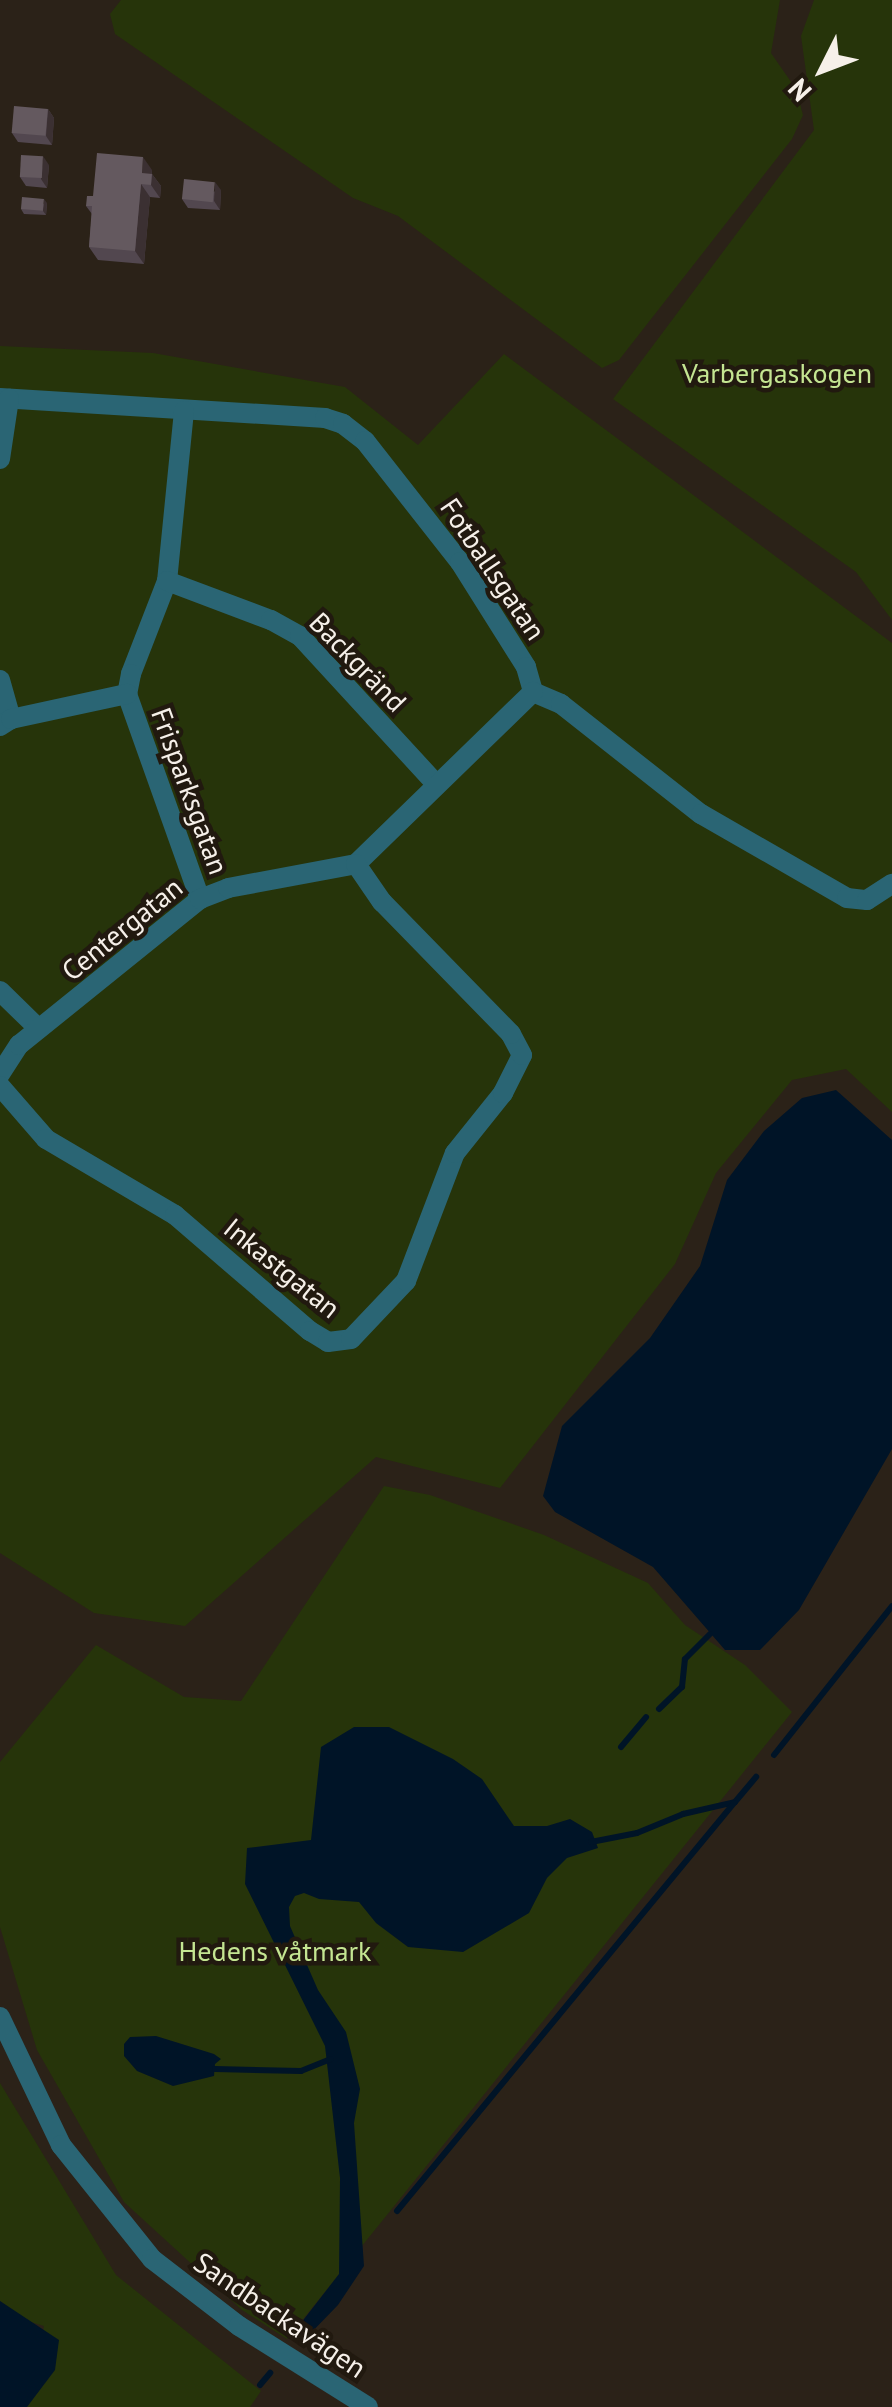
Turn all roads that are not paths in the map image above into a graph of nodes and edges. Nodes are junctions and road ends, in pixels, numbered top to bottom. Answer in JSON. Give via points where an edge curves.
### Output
{"nodes":[{"id":1,"x":4,"y":398,"type":"edge"},
{"id":2,"x":184,"y":411,"type":"junction"},
{"id":3,"x":0,"y":459,"type":"edge"},
{"id":4,"x":166,"y":581,"type":"junction"},
{"id":5,"x":0,"y":680,"type":"edge"},
{"id":6,"x":534,"y":692,"type":"junction"},
{"id":7,"x":127,"y":694,"type":"junction"},
{"id":8,"x":6,"y":723,"type":"edge"},
{"id":9,"x":437,"y":785,"type":"junction"},
{"id":10,"x":356,"y":864,"type":"junction"},
{"id":11,"x":892,"y":884,"type":"edge"},
{"id":12,"x":200,"y":899,"type":"junction"},
{"id":13,"x":0,"y":991,"type":"edge"},
{"id":14,"x":39,"y":1029,"type":"junction"},
{"id":15,"x":0,"y":1074,"type":"edge"},
{"id":16,"x":0,"y":1086,"type":"edge"},
{"id":17,"x":0,"y":2017,"type":"edge"},
{"id":18,"x":368,"y":2407,"type":"edge"}],
"edges":[{"from":1,"to":2,"type":"street","name":"Fotballsgatan"},
{"from":1,"to":3,"type":"street"},
{"from":2,"to":4,"type":"street","name":"Frisparksgatan"},
{"from":2,"to":6,"type":"street","name":"Fotballsgatan","via":[[344,424],[365,441],[460,562],[526,667]]},
{"from":4,"to":7,"type":"street","name":"Frisparksgatan"},
{"from":4,"to":9,"type":"street","name":"Backgränd","via":[[300,636]]},
{"from":5,"to":8,"type":"street"},
{"from":6,"to":9,"type":"street"},
{"from":6,"to":11,"type":"street","via":[[561,704],[700,814],[847,898],[867,900]]},
{"from":7,"to":8,"type":"street"},
{"from":7,"to":12,"type":"street","name":"Frisparksgatan"},
{"from":9,"to":10,"type":"street"},
{"from":10,"to":12,"type":"street","name":"Centergatan"},
{"from":10,"to":16,"type":"street","name":"Inkastgatan","via":[[382,902],[511,1034],[522,1055],[510,1083],[455,1153],[406,1281],[350,1338],[328,1342],[310,1332],[175,1216],[46,1139]]},
{"from":12,"to":14,"type":"street","name":"Centergatan"},
{"from":13,"to":14,"type":"street"},
{"from":14,"to":15,"type":"street","name":"Centergatan"},
{"from":17,"to":18,"type":"street","name":"Sandbackavägen","via":[[61,2145],[152,2258],[239,2326]]}]}
